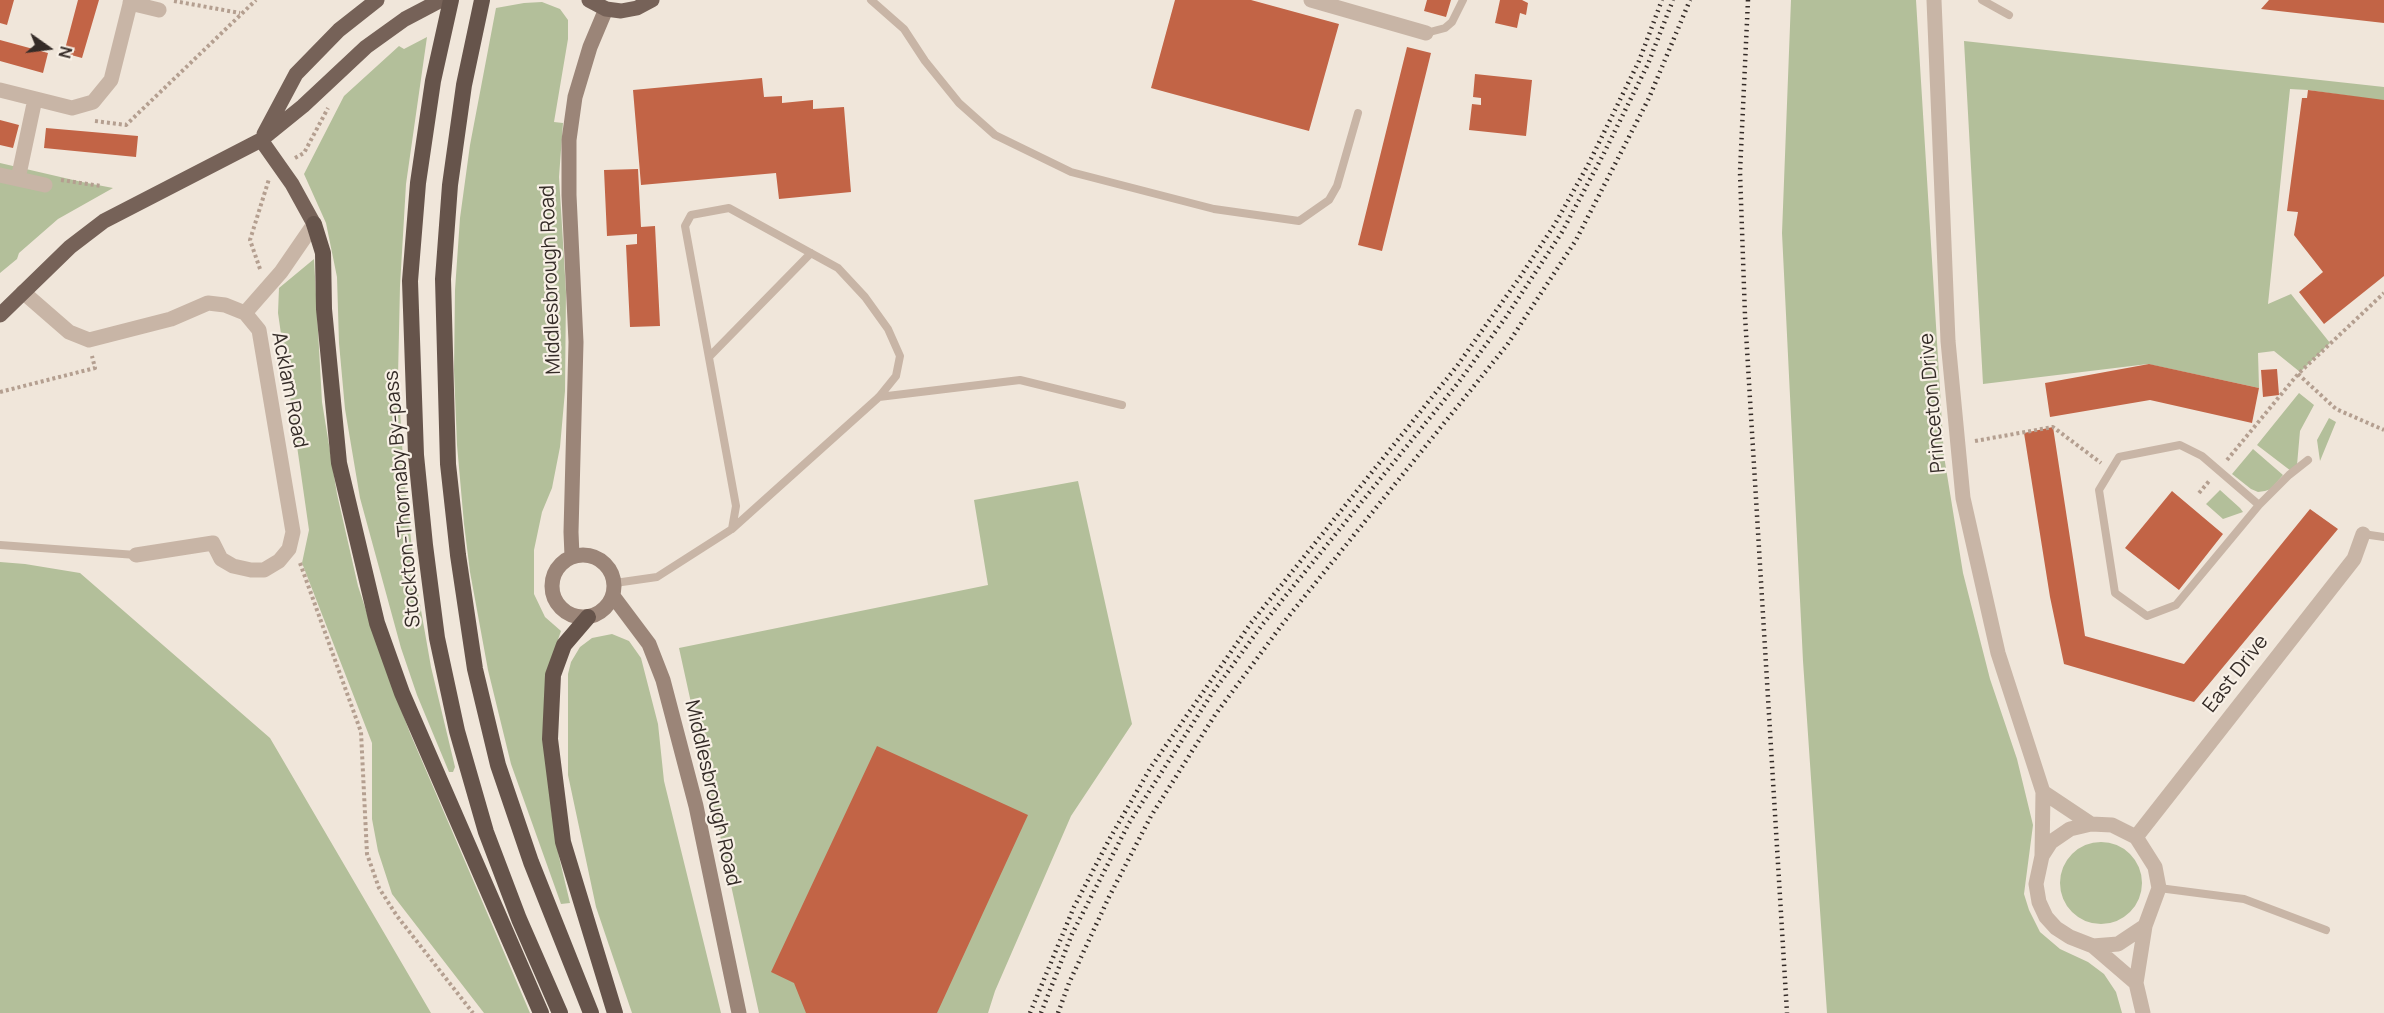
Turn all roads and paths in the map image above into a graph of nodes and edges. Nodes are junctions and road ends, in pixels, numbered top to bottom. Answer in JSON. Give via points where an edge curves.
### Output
{"nodes":[{"id":1,"x":256,"y":0,"type":"edge"},
{"id":2,"x":377,"y":0,"type":"edge"},
{"id":3,"x":441,"y":0,"type":"edge"},
{"id":4,"x":451,"y":0,"type":"edge"},
{"id":5,"x":482,"y":0,"type":"edge"},
{"id":6,"x":589,"y":0,"type":"edge"},
{"id":7,"x":652,"y":0,"type":"edge"},
{"id":8,"x":871,"y":0,"type":"edge"},
{"id":9,"x":1311,"y":0,"type":"edge"},
{"id":10,"x":1463,"y":0,"type":"edge"},
{"id":11,"x":1934,"y":0,"type":"edge"},
{"id":12,"x":1982,"y":0,"type":"edge"},
{"id":13,"x":131,"y":1,"type":"edge"},
{"id":14,"x":164,"y":5,"type":"edge"},
{"id":15,"x":606,"y":9,"type":"junction"},
{"id":16,"x":241,"y":13,"type":"junction"},
{"id":17,"x":2009,"y":15,"type":"dead end"},
{"id":18,"x":1426,"y":33,"type":"joint"},
{"id":19,"x":0,"y":90,"type":"edge"},
{"id":20,"x":35,"y":99,"type":"junction"},
{"id":21,"x":72,"y":108,"type":"junction"},
{"id":22,"x":1358,"y":113,"type":"dead end"},
{"id":23,"x":261,"y":140,"type":"junction"},
{"id":24,"x":279,"y":166,"type":"junction"},
{"id":25,"x":0,"y":175,"type":"edge"},
{"id":26,"x":18,"y":179,"type":"junction"},
{"id":27,"x":45,"y":185,"type":"joint"},
{"id":28,"x":101,"y":186,"type":"dead end"},
{"id":29,"x":314,"y":224,"type":"junction"},
{"id":30,"x":811,"y":253,"type":"junction"},
{"id":31,"x":267,"y":287,"type":"junction"},
{"id":32,"x":23,"y":292,"type":"junction"},
{"id":33,"x":2384,"y":293,"type":"edge"},
{"id":34,"x":245,"y":313,"type":"junction"},
{"id":35,"x":0,"y":315,"type":"edge"},
{"id":36,"x":89,"y":340,"type":"junction"},
{"id":37,"x":709,"y":357,"type":"junction"},
{"id":38,"x":2298,"y":374,"type":"junction"},
{"id":39,"x":0,"y":392,"type":"edge"},
{"id":40,"x":879,"y":397,"type":"junction"},
{"id":41,"x":1122,"y":405,"type":"dead end"},
{"id":42,"x":2384,"y":430,"type":"edge"},
{"id":43,"x":1958,"y":444,"type":"junction"},
{"id":44,"x":2308,"y":460,"type":"dead end"},
{"id":45,"x":2111,"y":470,"type":"junction"},
{"id":46,"x":2218,"y":470,"type":"junction"},
{"id":47,"x":2199,"y":493,"type":"dead end"},
{"id":48,"x":2259,"y":505,"type":"junction"},
{"id":49,"x":732,"y":529,"type":"junction"},
{"id":50,"x":2364,"y":534,"type":"joint"},
{"id":51,"x":2384,"y":537,"type":"edge"},
{"id":52,"x":0,"y":545,"type":"edge"},
{"id":53,"x":136,"y":555,"type":"joint"},
{"id":54,"x":573,"y":556,"type":"junction"},
{"id":55,"x":299,"y":562,"type":"dead end"},
{"id":56,"x":614,"y":590,"type":"junction"},
{"id":57,"x":588,"y":617,"type":"junction"},
{"id":58,"x":2043,"y":792,"type":"junction"},
{"id":59,"x":2091,"y":824,"type":"junction"},
{"id":60,"x":2136,"y":837,"type":"junction"},
{"id":61,"x":2042,"y":856,"type":"junction"},
{"id":62,"x":2159,"y":888,"type":"junction"},
{"id":63,"x":2145,"y":926,"type":"junction"},
{"id":64,"x":2326,"y":930,"type":"dead end"},
{"id":65,"x":2093,"y":946,"type":"junction"},
{"id":66,"x":2136,"y":983,"type":"junction"},
{"id":67,"x":473,"y":1013,"type":"edge"},
{"id":68,"x":541,"y":1013,"type":"edge"},
{"id":69,"x":560,"y":1013,"type":"edge"},
{"id":70,"x":591,"y":1013,"type":"edge"},
{"id":71,"x":615,"y":1013,"type":"edge"},
{"id":72,"x":740,"y":1013,"type":"edge"},
{"id":73,"x":2143,"y":1013,"type":"edge"}],
"edges":[{"from":1,"to":16,"type":"path"},
{"from":2,"to":23,"type":"main road","via":[[339,30],[296,74]]},
{"from":3,"to":23,"type":"main road","via":[[405,19],[366,47]]},
{"from":4,"to":69,"type":"highway","name":"Stockton-Thornaby By-pass","via":[[432,81],[410,281],[416,443],[425,545],[437,638],[457,731],[486,832]]},
{"from":5,"to":70,"type":"highway","via":[[464,85],[442,279],[450,486],[475,669],[498,765],[531,862]]},
{"from":6,"to":15,"type":"main road"},
{"from":7,"to":15,"type":"main road","via":[[637,8]]},
{"from":8,"to":22,"type":"lane","via":[[904,29],[959,103],[995,135],[1071,172],[1214,209],[1299,221],[1329,201]]},
{"from":9,"to":18,"type":"street"},
{"from":10,"to":18,"type":"lane","via":[[1452,22]]},
{"from":11,"to":43,"type":"street","name":"Princeton Drive","via":[[1948,341]]},
{"from":12,"to":17,"type":"lane"},
{"from":13,"to":14,"type":"street"},
{"from":13,"to":21,"type":"street","via":[[111,80],[93,102]]},
{"from":14,"to":16,"type":"path"},
{"from":15,"to":54,"type":"main road","name":"Middlesbrough Road","via":[[575,97],[569,140],[576,342]]},
{"from":16,"to":21,"type":"path","via":[[126,125],[80,118]]},
{"from":19,"to":20,"type":"street"},
{"from":20,"to":21,"type":"street"},
{"from":20,"to":26,"type":"street"},
{"from":23,"to":24,"type":"main road"},
{"from":23,"to":32,"type":"main road","via":[[104,221]]},
{"from":24,"to":29,"type":"main road"},
{"from":24,"to":31,"type":"path","via":[[268,180],[250,240]]},
{"from":25,"to":26,"type":"street"},
{"from":26,"to":27,"type":"street"},
{"from":27,"to":28,"type":"path","via":[[46,177]]},
{"from":29,"to":31,"type":"street"},
{"from":29,"to":68,"type":"highway","via":[[323,253],[324,309],[339,463],[377,623],[402,693]]},
{"from":30,"to":37,"type":"lane"},
{"from":30,"to":37,"type":"lane","via":[[729,208],[691,215],[686,226]]},
{"from":30,"to":40,"type":"lane","via":[[838,268],[888,329],[900,356],[896,376]]},
{"from":31,"to":34,"type":"street"},
{"from":32,"to":35,"type":"main road"},
{"from":32,"to":36,"type":"street","via":[[69,332]]},
{"from":33,"to":38,"type":"path"},
{"from":34,"to":36,"type":"street","via":[[208,303],[171,319]]},
{"from":34,"to":53,"type":"street","name":"Acklam Road","via":[[259,330],[263,348],[293,532],[289,549],[264,570],[233,566],[221,558],[213,543]]},
{"from":36,"to":39,"type":"path","via":[[95,368]]},
{"from":37,"to":49,"type":"lane","via":[[736,506]]},
{"from":38,"to":42,"type":"path","via":[[2336,409]]},
{"from":38,"to":46,"type":"path"},
{"from":40,"to":41,"type":"lane","via":[[1020,380]]},
{"from":40,"to":49,"type":"lane"},
{"from":43,"to":45,"type":"path","via":[[2053,427]]},
{"from":43,"to":58,"type":"street","name":"Princeton Drive","via":[[1963,498],[1998,652]]},
{"from":44,"to":48,"type":"lane"},
{"from":45,"to":46,"type":"lane","via":[[2120,457],[2180,445]]},
{"from":45,"to":48,"type":"lane","via":[[2099,490],[2115,594],[2147,616],[2176,605]]},
{"from":46,"to":47,"type":"path"},
{"from":46,"to":48,"type":"lane"},
{"from":49,"to":56,"type":"lane","via":[[657,577]]},
{"from":50,"to":51,"type":"lane"},
{"from":50,"to":60,"type":"street","name":"East Drive","via":[[2354,559]]},
{"from":52,"to":53,"type":"lane"},
{"from":54,"to":56,"type":"main road","name":"Middlesbrough Road","via":[[600,559],[608,566]]},
{"from":54,"to":57,"type":"main road","via":[[556,569],[552,578],[554,598],[568,614]]},
{"from":55,"to":67,"type":"path","via":[[361,732],[367,854],[379,888]]},
{"from":56,"to":57,"type":"main road","via":[[603,610]]},
{"from":56,"to":72,"type":"main road","name":"Middlesbrough Road","via":[[649,645],[663,680],[696,806]]},
{"from":57,"to":71,"type":"highway","via":[[564,645],[553,675],[550,739],[563,842]]},
{"from":58,"to":59,"type":"street"},
{"from":58,"to":61,"type":"street","name":"Princeton Drive"},
{"from":59,"to":60,"type":"street","via":[[2112,825]]},
{"from":59,"to":61,"type":"street","via":[[2070,829],[2051,842]]},
{"from":60,"to":62,"type":"street","via":[[2156,867]]},
{"from":61,"to":65,"type":"street","via":[[2036,884],[2046,917],[2063,932]]},
{"from":62,"to":63,"type":"street"},
{"from":62,"to":64,"type":"lane","via":[[2244,899]]},
{"from":63,"to":65,"type":"street","via":[[2118,944]]},
{"from":63,"to":66,"type":"street"},
{"from":65,"to":66,"type":"street"},
{"from":66,"to":73,"type":"street"}]}
